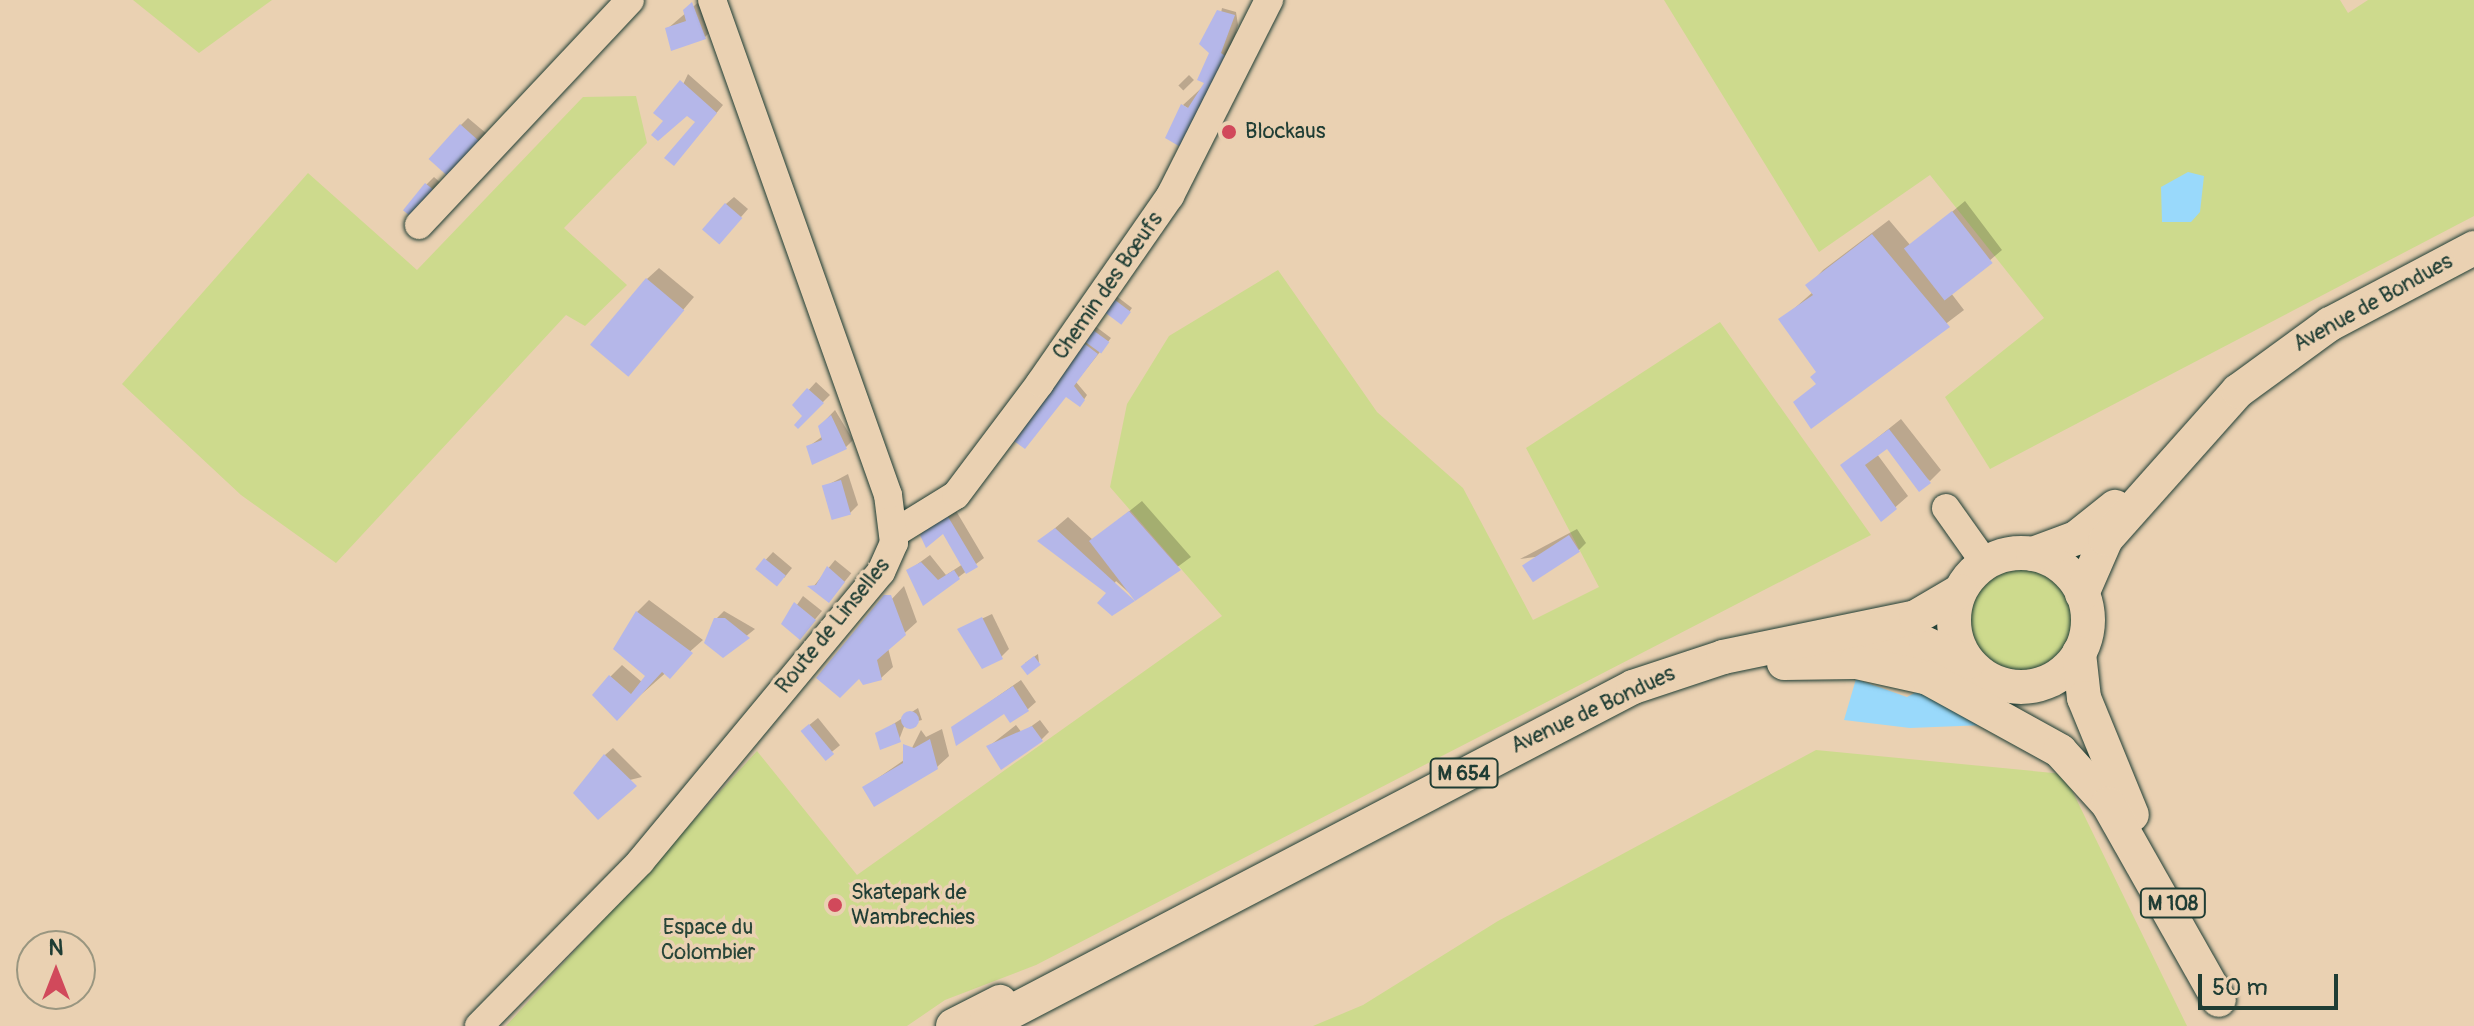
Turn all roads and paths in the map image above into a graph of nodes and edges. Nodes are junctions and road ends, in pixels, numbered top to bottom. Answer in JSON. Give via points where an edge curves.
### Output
{"nodes":[{"id":1,"x":630,"y":0,"type":"edge"},
{"id":2,"x":712,"y":0,"type":"edge"},
{"id":3,"x":1269,"y":0,"type":"edge"},
{"id":4,"x":419,"y":225,"type":"dead end"},
{"id":5,"x":2474,"y":248,"type":"edge"},
{"id":6,"x":2169,"y":460,"type":"junction"},
{"id":7,"x":1946,"y":508,"type":"dead end"},
{"id":8,"x":896,"y":532,"type":"junction"},
{"id":9,"x":2033,"y":554,"type":"junction"},
{"id":10,"x":1985,"y":563,"type":"junction"},
{"id":11,"x":1960,"y":591,"type":"junction"},
{"id":12,"x":2082,"y":594,"type":"junction"},
{"id":13,"x":1778,"y":646,"type":"junction"},
{"id":14,"x":2079,"y":653,"type":"junction"},
{"id":15,"x":1968,"y":662,"type":"junction"},
{"id":16,"x":2031,"y":686,"type":"junction"},
{"id":17,"x":1633,"y":687,"type":"junction"},
{"id":18,"x":2116,"y":779,"type":"junction"},
{"id":19,"x":1161,"y":930,"type":"junction"},
{"id":20,"x":2225,"y":1013,"type":"edge"},
{"id":21,"x":479,"y":1026,"type":"edge"},
{"id":22,"x":953,"y":1026,"type":"edge"},
{"id":23,"x":984,"y":1026,"type":"edge"}],
"edges":[{"from":1,"to":4,"type":"street"},
{"from":2,"to":8,"type":"street","name":"Route de Linselles"},
{"from":3,"to":8,"type":"street","name":"Chemin des Bœufs","via":[[1178,183],[1107,288],[964,486],[927,518]]},
{"from":5,"to":6,"type":"main road","name":"Avenue de Bondues","via":[[2285,353]]},
{"from":6,"to":9,"type":"main road","name":"Avenue de Bondues","via":[[2076,538]]},
{"from":6,"to":12,"type":"main road","name":"Avenue de Bondues","via":[[2099,549]]},
{"from":7,"to":10,"type":"street"},
{"from":8,"to":21,"type":"street","name":"Route de Linselles","via":[[881,572],[640,862]]},
{"from":9,"to":10,"type":"main road"},
{"from":9,"to":12,"type":"main road","via":[[2063,568]]},
{"from":10,"to":11,"type":"main road"},
{"from":11,"to":13,"type":"main road","name":"Avenue de Bondues","number":"M 654","via":[[1916,617]]},
{"from":11,"to":15,"type":"main road","via":[[1954,633]]},
{"from":12,"to":14,"type":"main road","via":[[2088,624]]},
{"from":13,"to":15,"type":"main road","name":"Avenue de Bondues","number":"M 654","via":[[1926,644]]},
{"from":13,"to":17,"type":"main road","name":"Avenue de Bondues","number":"M 654"},
{"from":14,"to":16,"type":"main road","via":[[2059,675]]},
{"from":14,"to":18,"type":"main road","number":"M 108","via":[[2084,698]]},
{"from":15,"to":16,"type":"main road","via":[[2001,684]]},
{"from":16,"to":18,"type":"main road","number":"M 108","via":[[2075,718]]},
{"from":17,"to":19,"type":"main road","name":"Avenue de Bondues","number":"M 654"},
{"from":17,"to":20,"type":"main road","via":[[1829,660],[1886,666],[1951,689],[2081,770],[2115,816]]},
{"from":18,"to":20,"type":"main road","number":"M 108"},
{"from":19,"to":22,"type":"main road","name":"Avenue de Bondues","number":"M 654","via":[[1094,954]]},
{"from":19,"to":23,"type":"main road","name":"Avenue de Bondues","number":"M 654"}]}
